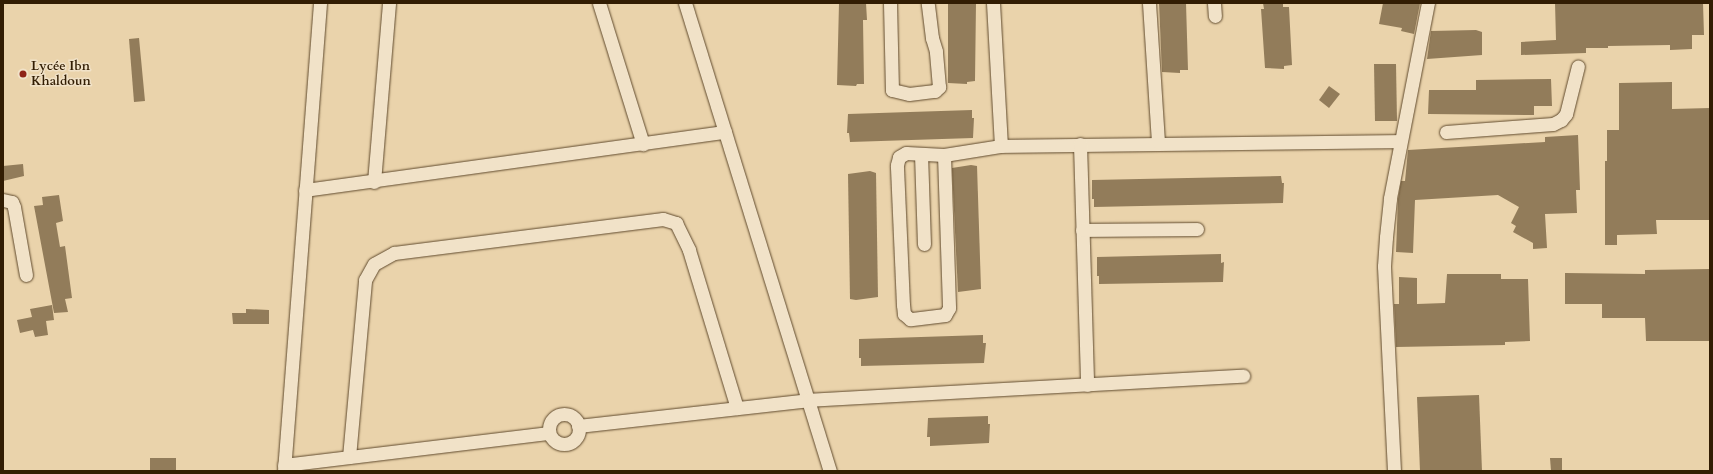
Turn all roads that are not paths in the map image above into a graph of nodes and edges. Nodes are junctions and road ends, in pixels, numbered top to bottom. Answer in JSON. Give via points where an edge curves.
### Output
{"nodes":[{"id":1,"x":320,"y":3,"type":"edge"},
{"id":2,"x":389,"y":3,"type":"edge"},
{"id":3,"x":599,"y":3,"type":"edge"},
{"id":4,"x":684,"y":3,"type":"edge"},
{"id":5,"x":890,"y":3,"type":"edge"},
{"id":6,"x":928,"y":3,"type":"edge"},
{"id":7,"x":993,"y":3,"type":"edge"},
{"id":8,"x":1149,"y":3,"type":"edge"},
{"id":9,"x":1214,"y":3,"type":"edge"},
{"id":10,"x":1428,"y":3,"type":"edge"},
{"id":11,"x":1215,"y":16,"type":"dead end"},
{"id":12,"x":1578,"y":66,"type":"dead end"},
{"id":13,"x":725,"y":132,"type":"junction"},
{"id":14,"x":1446,"y":132,"type":"dead end"},
{"id":15,"x":1400,"y":141,"type":"junction"},
{"id":16,"x":1158,"y":142,"type":"junction"},
{"id":17,"x":643,"y":144,"type":"junction"},
{"id":18,"x":1080,"y":144,"type":"junction"},
{"id":19,"x":1001,"y":146,"type":"junction"},
{"id":20,"x":921,"y":154,"type":"junction"},
{"id":21,"x":944,"y":155,"type":"junction"},
{"id":22,"x":374,"y":182,"type":"junction"},
{"id":23,"x":305,"y":190,"type":"junction"},
{"id":24,"x":3,"y":200,"type":"edge"},
{"id":25,"x":1198,"y":229,"type":"dead end"},
{"id":26,"x":1082,"y":230,"type":"junction"},
{"id":27,"x":924,"y":244,"type":"dead end"},
{"id":28,"x":26,"y":275,"type":"dead end"},
{"id":29,"x":1243,"y":376,"type":"dead end"},
{"id":30,"x":1087,"y":384,"type":"junction"},
{"id":31,"x":808,"y":400,"type":"junction"},
{"id":32,"x":737,"y":408,"type":"junction"},
{"id":33,"x":578,"y":426,"type":"junction"},
{"id":34,"x":549,"y":433,"type":"junction"},
{"id":35,"x":349,"y":457,"type":"junction"},
{"id":36,"x":284,"y":468,"type":"edge"},
{"id":37,"x":830,"y":471,"type":"edge"},
{"id":38,"x":1394,"y":471,"type":"edge"}],
"edges":[{"from":1,"to":23,"type":"street"},
{"from":2,"to":22,"type":"street"},
{"from":3,"to":17,"type":"street"},
{"from":4,"to":13,"type":"street"},
{"from":5,"to":6,"type":"street","via":[[892,90],[909,94],[934,91],[939,87]]},
{"from":7,"to":19,"type":"street"},
{"from":8,"to":16,"type":"street"},
{"from":9,"to":11,"type":"street"},
{"from":10,"to":15,"type":"street"},
{"from":12,"to":14,"type":"street","via":[[1566,114],[1553,124]]},
{"from":13,"to":17,"type":"street"},
{"from":13,"to":31,"type":"street"},
{"from":15,"to":16,"type":"street"},
{"from":15,"to":38,"type":"street","via":[[1390,198],[1384,266]]},
{"from":16,"to":18,"type":"street"},
{"from":17,"to":22,"type":"street"},
{"from":18,"to":19,"type":"street"},
{"from":18,"to":26,"type":"street"},
{"from":19,"to":21,"type":"street"},
{"from":20,"to":21,"type":"street"},
{"from":20,"to":21,"type":"street","via":[[906,153],[899,157],[897,165],[903,305],[904,314],[910,318],[946,315],[949,308]]},
{"from":20,"to":27,"type":"street"},
{"from":22,"to":23,"type":"street"},
{"from":23,"to":36,"type":"street"},
{"from":24,"to":28,"type":"street","via":[[12,202],[14,207]]},
{"from":25,"to":26,"type":"street"},
{"from":26,"to":30,"type":"street"},
{"from":29,"to":30,"type":"street"},
{"from":30,"to":31,"type":"street"},
{"from":31,"to":32,"type":"street"},
{"from":31,"to":37,"type":"street"},
{"from":32,"to":33,"type":"street"},
{"from":32,"to":35,"type":"street","via":[[689,250],[676,223],[663,219],[394,253],[374,264],[364,280]]},
{"from":33,"to":34,"type":"street","via":[[578,434],[567,444],[553,440]]},
{"from":33,"to":34,"type":"street","via":[[575,419],[568,415],[560,415],[554,418]]},
{"from":34,"to":35,"type":"street"},
{"from":35,"to":36,"type":"street"}]}
